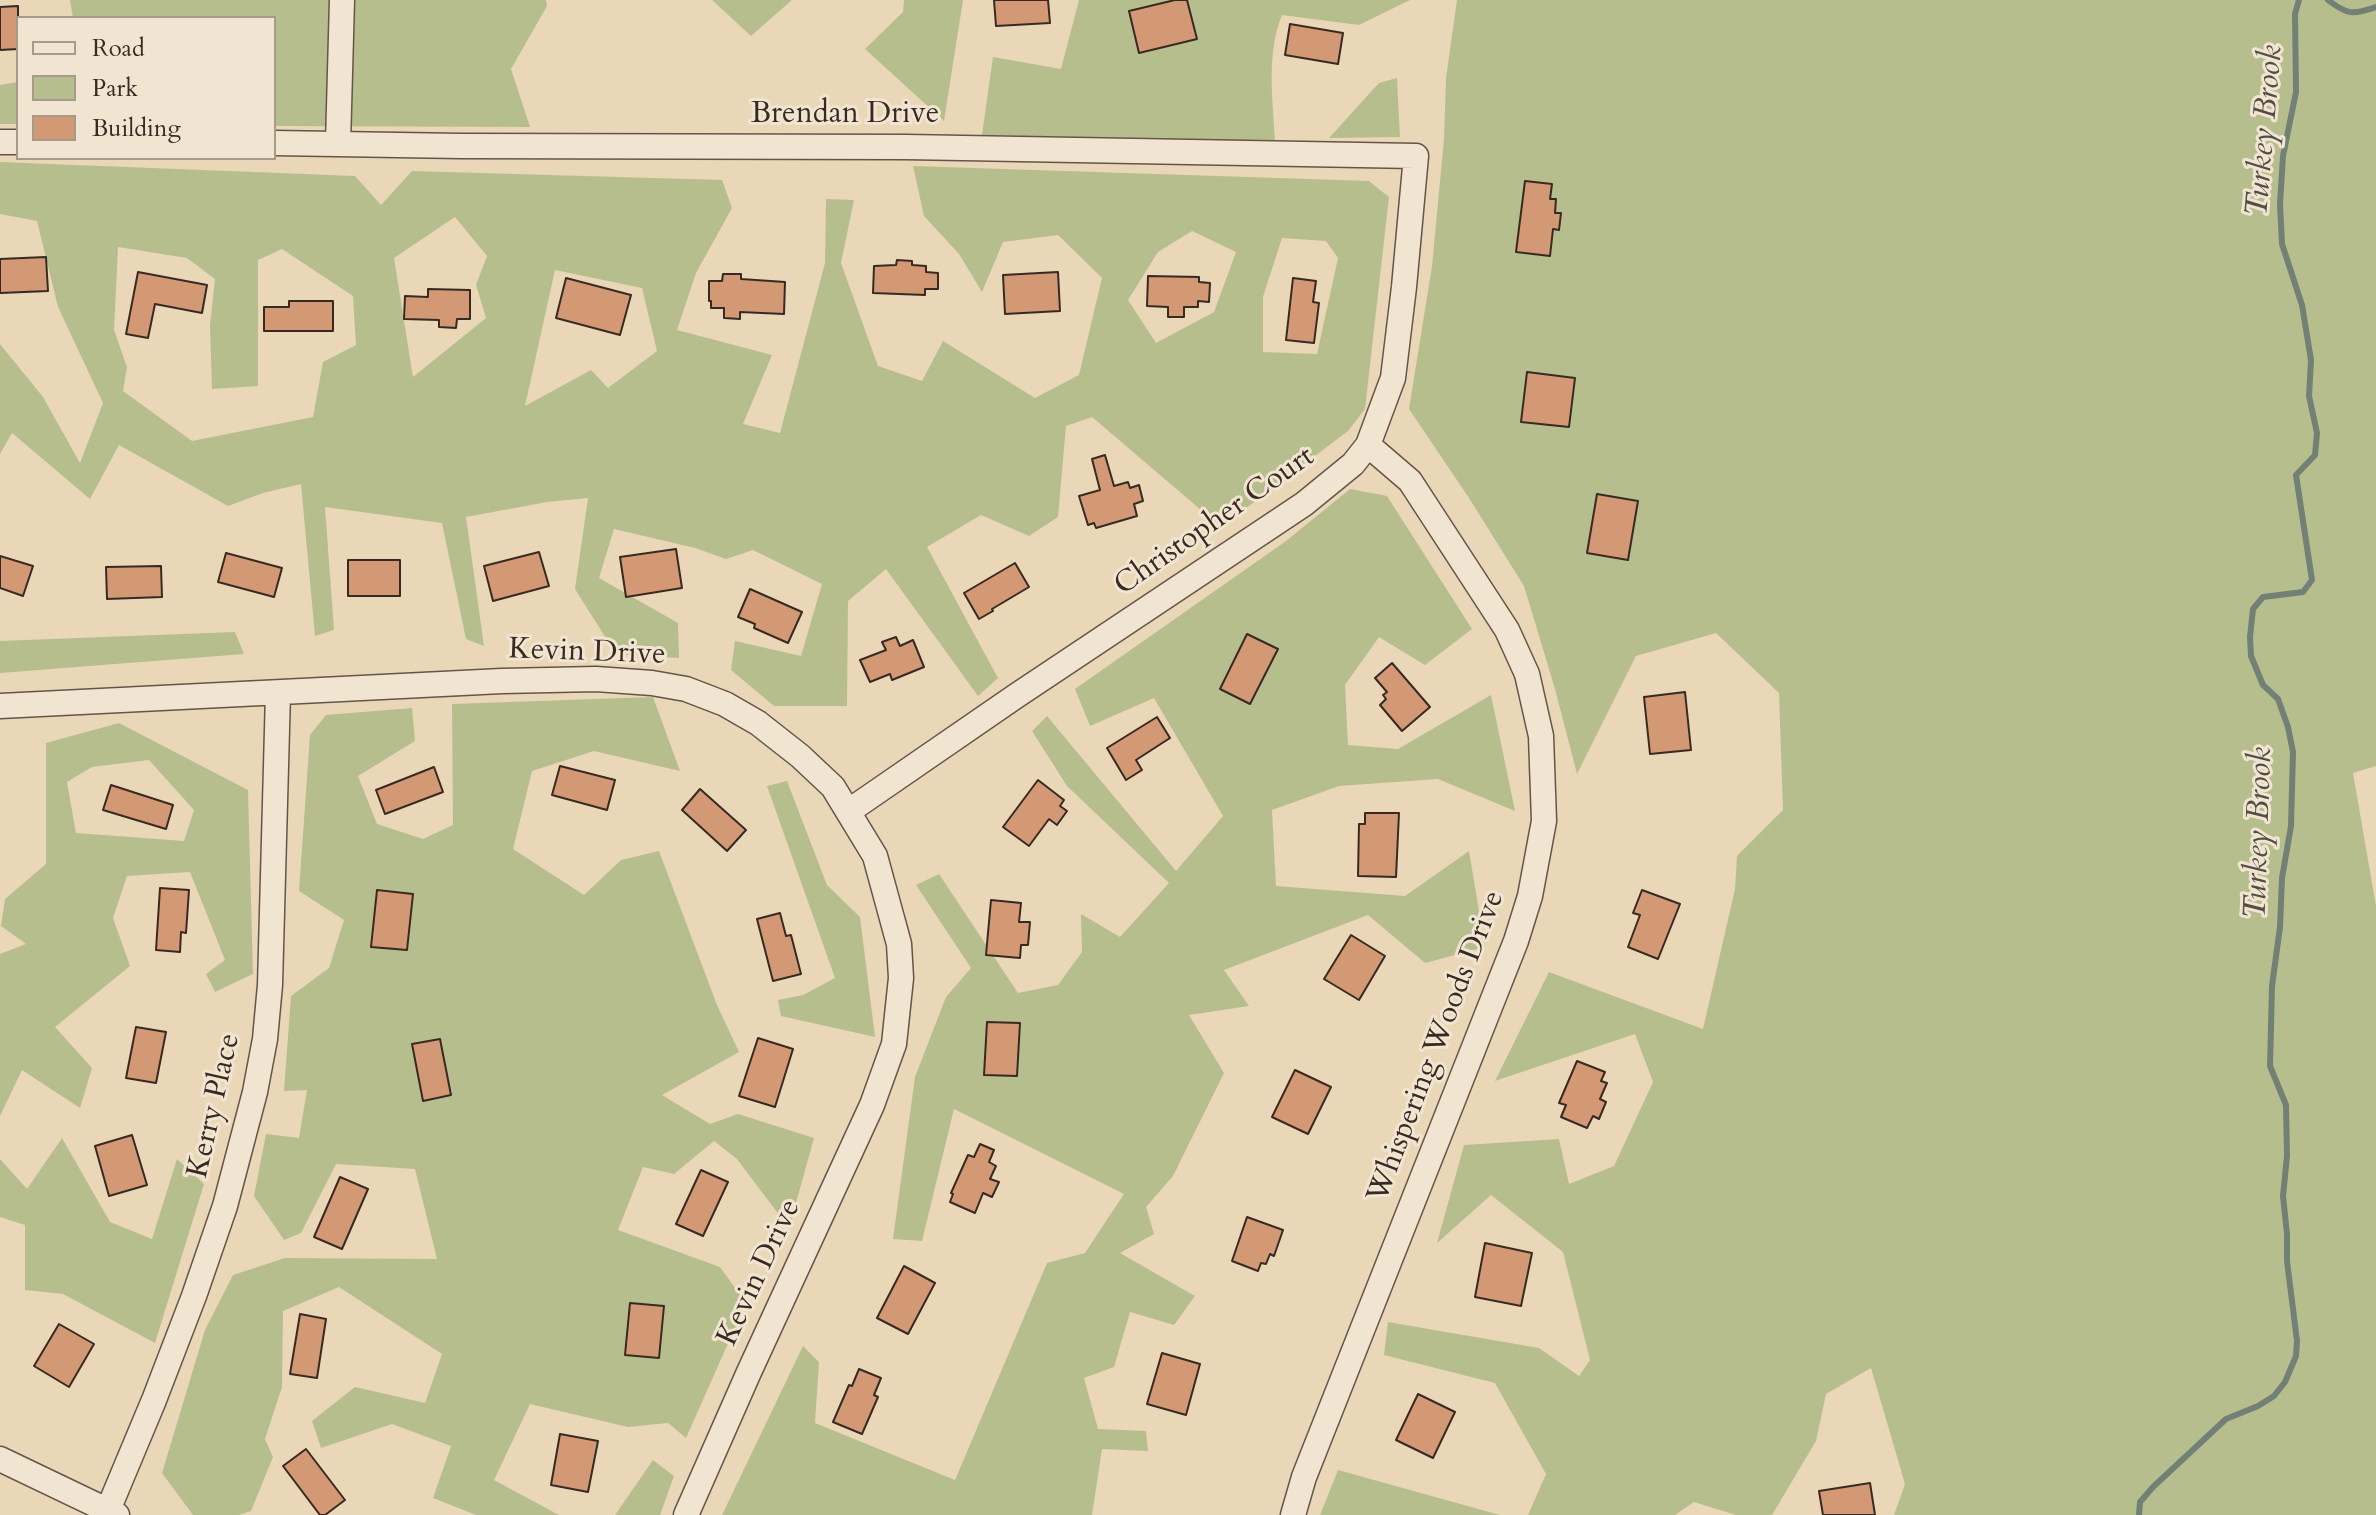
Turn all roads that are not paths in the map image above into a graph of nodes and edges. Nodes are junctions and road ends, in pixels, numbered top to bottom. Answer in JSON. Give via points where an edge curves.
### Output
{"nodes":[{"id":1,"x":342,"y":0,"type":"edge"},
{"id":2,"x":276,"y":143,"type":"edge"},
{"id":3,"x":338,"y":144,"type":"junction"},
{"id":4,"x":1416,"y":156,"type":"joint"},
{"id":5,"x":1368,"y":445,"type":"junction"},
{"id":6,"x":278,"y":693,"type":"junction"},
{"id":7,"x":0,"y":706,"type":"edge"},
{"id":8,"x":849,"y":811,"type":"junction"},
{"id":9,"x":0,"y":1459,"type":"edge"},
{"id":10,"x":112,"y":1513,"type":"edge"},
{"id":11,"x":686,"y":1515,"type":"edge"},
{"id":12,"x":1293,"y":1515,"type":"edge"}],
"edges":[{"from":1,"to":3,"type":"street"},
{"from":2,"to":3,"type":"street","name":"Brendan Drive"},
{"from":3,"to":4,"type":"street","name":"Brendan Drive"},
{"from":4,"to":5,"type":"street","name":"Christopher Court","via":[[1393,378]]},
{"from":5,"to":8,"type":"street","name":"Christopher Court","via":[[1304,504]]},
{"from":5,"to":12,"type":"street","name":"Whispering Woods Drive","via":[[1410,481],[1507,630],[1527,674],[1541,736],[1544,821],[1516,941]]},
{"from":6,"to":7,"type":"street","name":"Kevin Drive"},
{"from":6,"to":8,"type":"street","name":"Kevin Drive","via":[[596,679],[686,689],[758,723],[833,787]]},
{"from":6,"to":10,"type":"street","name":"Kerry Place","via":[[270,985],[255,1092],[225,1206]]},
{"from":8,"to":11,"type":"street","name":"Kevin Drive","via":[[875,856],[899,944],[894,1044],[872,1105]]},
{"from":9,"to":10,"type":"street"}]}
